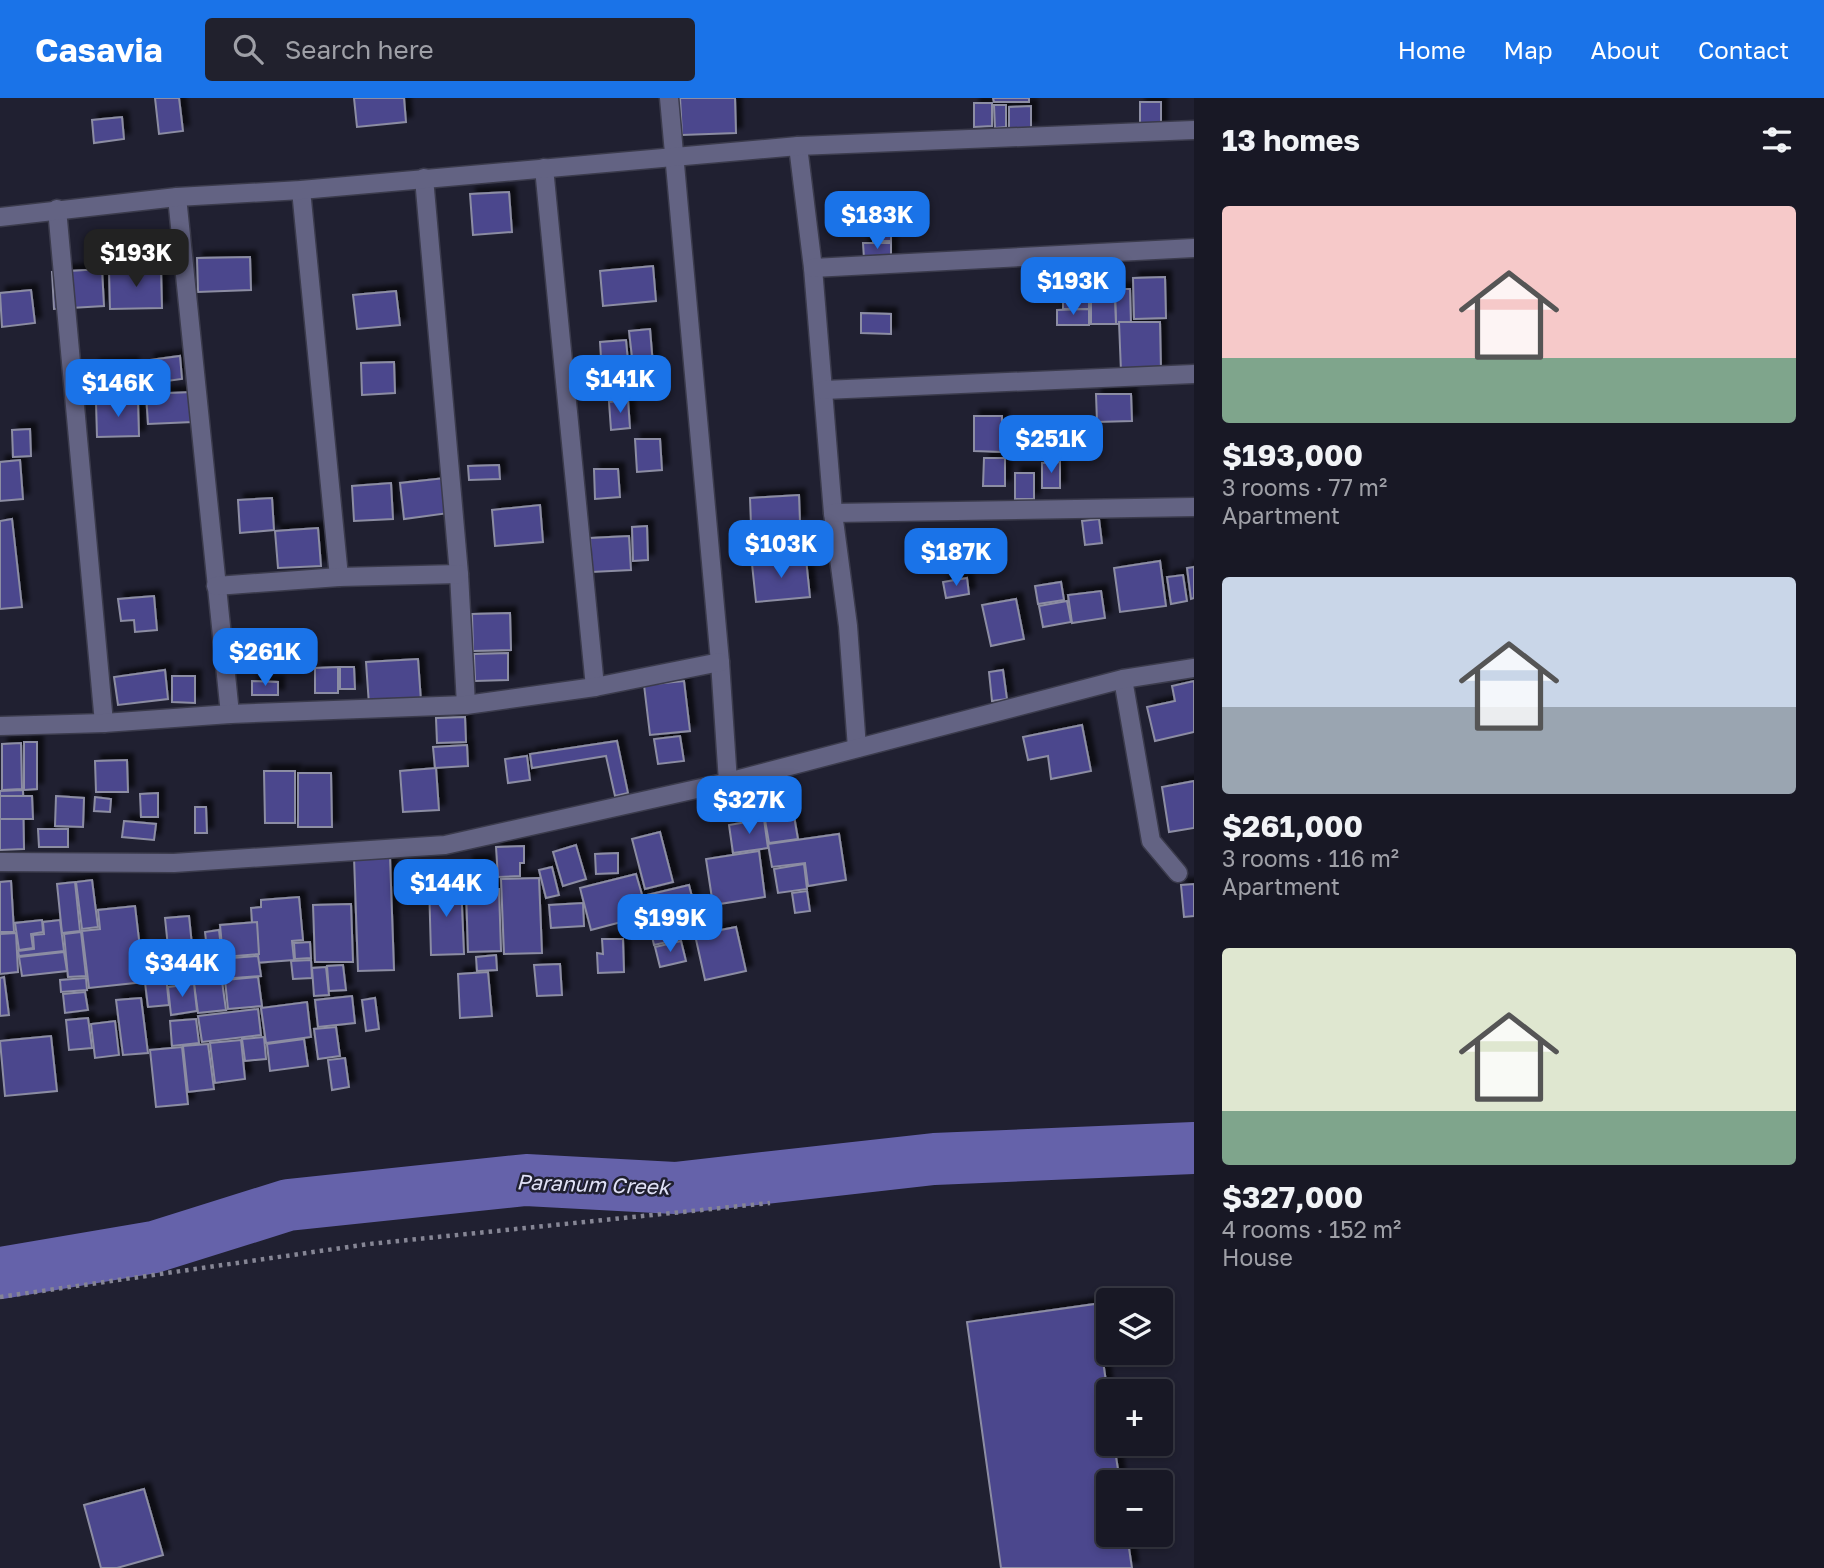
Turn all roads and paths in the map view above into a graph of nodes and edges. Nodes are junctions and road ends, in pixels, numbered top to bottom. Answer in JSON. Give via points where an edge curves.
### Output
{"nodes":[{"id":1,"x":669,"y":98,"type":"edge"},
{"id":2,"x":1194,"y":130,"type":"edge"},
{"id":3,"x":798,"y":146,"type":"junction"},
{"id":4,"x":674,"y":158,"type":"junction"},
{"id":5,"x":544,"y":168,"type":"junction"},
{"id":6,"x":424,"y":178,"type":"junction"},
{"id":7,"x":301,"y":190,"type":"junction"},
{"id":8,"x":177,"y":197,"type":"junction"},
{"id":9,"x":57,"y":209,"type":"junction"},
{"id":10,"x":0,"y":217,"type":"edge"},
{"id":11,"x":1194,"y":248,"type":"edge"},
{"id":12,"x":813,"y":268,"type":"junction"},
{"id":13,"x":1194,"y":374,"type":"edge"},
{"id":14,"x":824,"y":390,"type":"junction"},
{"id":15,"x":1194,"y":507,"type":"edge"},
{"id":16,"x":833,"y":513,"type":"junction"},
{"id":17,"x":459,"y":574,"type":"junction"},
{"id":18,"x":338,"y":577,"type":"junction"},
{"id":19,"x":216,"y":586,"type":"junction"},
{"id":20,"x":720,"y":662,"type":"junction"},
{"id":21,"x":1194,"y":668,"type":"edge"},
{"id":22,"x":1123,"y":679,"type":"junction"},
{"id":23,"x":595,"y":687,"type":"junction"},
{"id":24,"x":466,"y":705,"type":"junction"},
{"id":25,"x":230,"y":714,"type":"junction"},
{"id":26,"x":104,"y":723,"type":"junction"},
{"id":27,"x":0,"y":726,"type":"edge"},
{"id":28,"x":857,"y":748,"type":"junction"},
{"id":29,"x":728,"y":782,"type":"junction"},
{"id":30,"x":0,"y":862,"type":"edge"},
{"id":31,"x":1178,"y":873,"type":"dead end"},
{"id":32,"x":770,"y":1203,"type":"dead end"},
{"id":33,"x":0,"y":1297,"type":"edge"}],
"edges":[{"from":1,"to":4,"type":"street"},
{"from":2,"to":3,"type":"street"},
{"from":3,"to":4,"type":"street"},
{"from":3,"to":12,"type":"street"},
{"from":4,"to":5,"type":"street"},
{"from":4,"to":20,"type":"street"},
{"from":5,"to":6,"type":"street"},
{"from":5,"to":23,"type":"street"},
{"from":6,"to":7,"type":"street"},
{"from":6,"to":17,"type":"street"},
{"from":7,"to":8,"type":"street"},
{"from":7,"to":18,"type":"street"},
{"from":8,"to":9,"type":"street"},
{"from":8,"to":19,"type":"street"},
{"from":9,"to":10,"type":"street"},
{"from":9,"to":26,"type":"street"},
{"from":11,"to":12,"type":"street"},
{"from":12,"to":14,"type":"street"},
{"from":13,"to":14,"type":"street"},
{"from":14,"to":16,"type":"street"},
{"from":15,"to":16,"type":"street"},
{"from":16,"to":28,"type":"street"},
{"from":17,"to":18,"type":"street"},
{"from":17,"to":24,"type":"street"},
{"from":18,"to":19,"type":"street"},
{"from":19,"to":25,"type":"street"},
{"from":20,"to":23,"type":"street"},
{"from":20,"to":29,"type":"street"},
{"from":21,"to":22,"type":"street"},
{"from":22,"to":28,"type":"street"},
{"from":22,"to":31,"type":"street","via":[[1152,841]]},
{"from":23,"to":24,"type":"street"},
{"from":24,"to":25,"type":"street"},
{"from":25,"to":26,"type":"street"},
{"from":26,"to":27,"type":"street"},
{"from":28,"to":29,"type":"street"},
{"from":29,"to":30,"type":"street","via":[[445,845],[174,863]]},
{"from":32,"to":33,"type":"path","via":[[369,1244]]}]}
